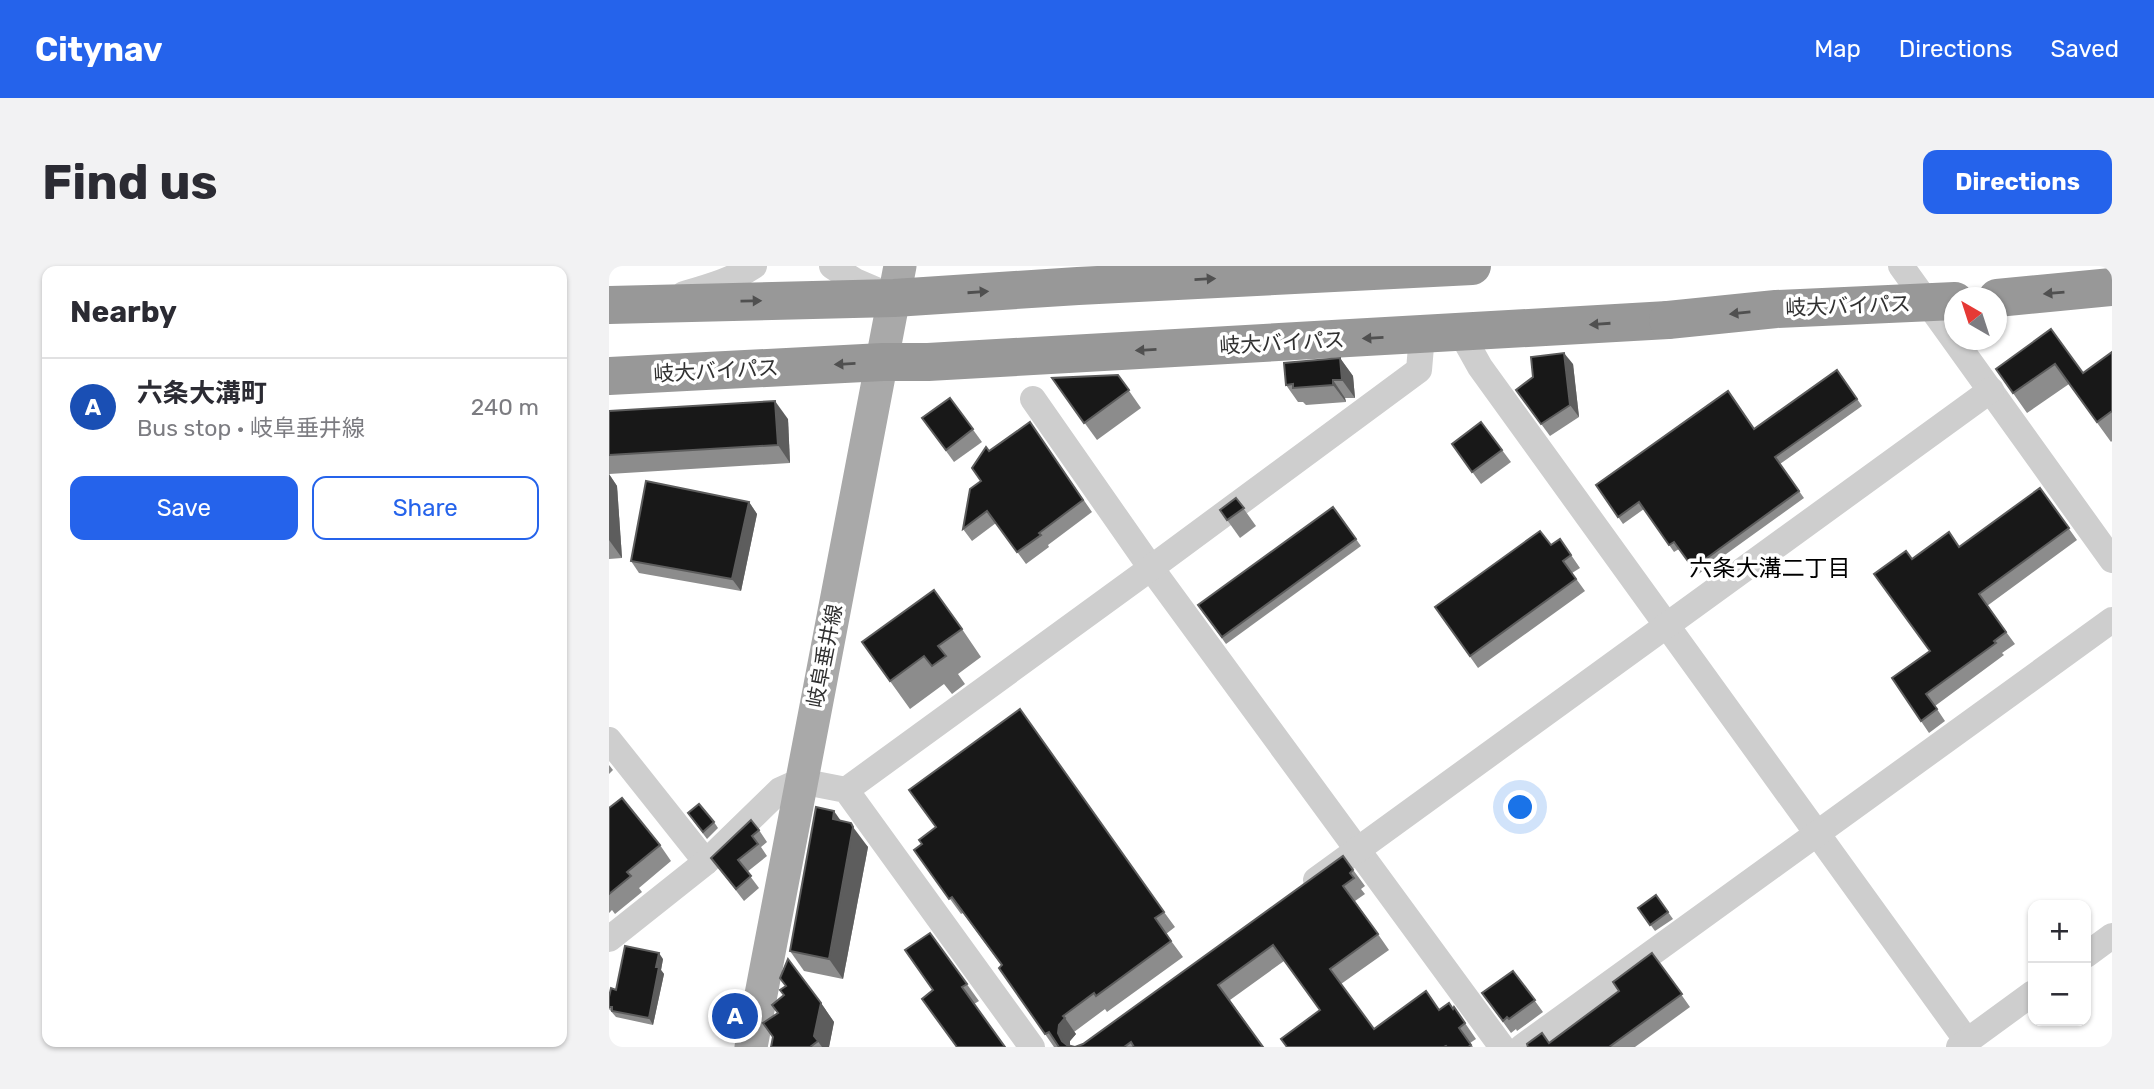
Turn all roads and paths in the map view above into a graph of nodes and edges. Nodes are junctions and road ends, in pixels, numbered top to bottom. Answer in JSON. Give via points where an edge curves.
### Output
{"nodes":[{"id":1,"x":754,"y":266,"type":"edge"},
{"id":2,"x":832,"y":266,"type":"edge"},
{"id":3,"x":1472,"y":266,"type":"edge"},
{"id":4,"x":1901,"y":266,"type":"edge"},
{"id":5,"x":1402,"y":267,"type":"edge"},
{"id":6,"x":1092,"y":276,"type":"edge"},
{"id":7,"x":897,"y":282,"type":"edge"},
{"id":8,"x":2112,"y":287,"type":"edge"},
{"id":9,"x":2007,"y":297,"type":"edge"},
{"id":10,"x":1944,"y":301,"type":"edge"},
{"id":11,"x":649,"y":304,"type":"junction"},
{"id":12,"x":609,"y":305,"type":"edge"},
{"id":13,"x":1461,"y":333,"type":"junction"},
{"id":14,"x":1422,"y":335,"type":"junction"},
{"id":15,"x":883,"y":362,"type":"junction"},
{"id":16,"x":609,"y":376,"type":"edge"},
{"id":17,"x":1991,"y":390,"type":"junction"},
{"id":18,"x":1033,"y":399,"type":"dead end"},
{"id":19,"x":2112,"y":560,"type":"edge"},
{"id":20,"x":1151,"y":568,"type":"junction"},
{"id":21,"x":2112,"y":620,"type":"edge"},
{"id":22,"x":1668,"y":625,"type":"junction"},
{"id":23,"x":609,"y":740,"type":"edge"},
{"id":24,"x":800,"y":781,"type":"junction"},
{"id":25,"x":846,"y":790,"type":"junction"},
{"id":26,"x":1819,"y":833,"type":"junction"},
{"id":27,"x":1357,"y":850,"type":"junction"},
{"id":28,"x":706,"y":862,"type":"junction"},
{"id":29,"x":1292,"y":897,"type":"edge"},
{"id":30,"x":2112,"y":936,"type":"edge"},
{"id":31,"x":609,"y":939,"type":"edge"},
{"id":32,"x":2091,"y":951,"type":"edge"},
{"id":33,"x":2028,"y":997,"type":"edge"},
{"id":34,"x":1963,"y":1044,"type":"edge"},
{"id":35,"x":751,"y":1047,"type":"edge"},
{"id":36,"x":1032,"y":1047,"type":"edge"},
{"id":37,"x":1502,"y":1047,"type":"edge"},
{"id":38,"x":1522,"y":1047,"type":"edge"}],
"edges":[{"from":1,"to":11,"type":"street","via":[[712,285]]},
{"from":2,"to":7,"type":"street","via":[[855,281]]},
{"from":3,"to":5,"type":"highway"},
{"from":4,"to":17,"type":"street"},
{"from":6,"to":5,"type":"highway","one_way":true},
{"from":7,"to":6,"type":"highway","one_way":true},
{"from":11,"to":7,"type":"highway","one_way":true},
{"from":7,"to":15,"type":"main road","name":"岐阜垂井線"},
{"from":8,"to":9,"type":"highway","one_way":true},
{"from":10,"to":13,"type":"highway","name":"岐大バイパス","one_way":true,"bridge":true},
{"from":11,"to":12,"type":"highway"},
{"from":13,"to":14,"type":"highway","name":"岐大バイパス"},
{"from":13,"to":22,"type":"street","via":[[1488,378]]},
{"from":14,"to":15,"type":"highway","name":"岐大バイパス","one_way":true},
{"from":14,"to":20,"type":"street","via":[[1419,370]]},
{"from":15,"to":16,"type":"highway","name":"岐大バイパス","one_way":true},
{"from":15,"to":24,"type":"main road","name":"岐阜垂井線"},
{"from":17,"to":19,"type":"street"},
{"from":17,"to":22,"type":"street"},
{"from":18,"to":20,"type":"street"},
{"from":20,"to":25,"type":"street"},
{"from":20,"to":27,"type":"street"},
{"from":21,"to":26,"type":"street"},
{"from":22,"to":26,"type":"street"},
{"from":22,"to":27,"type":"street"},
{"from":23,"to":28,"type":"street"},
{"from":24,"to":25,"type":"street"},
{"from":24,"to":28,"type":"street","via":[[780,790]]},
{"from":24,"to":35,"type":"main road","name":"岐阜垂井線"},
{"from":25,"to":36,"type":"street"},
{"from":26,"to":34,"type":"street"},
{"from":26,"to":38,"type":"street"},
{"from":27,"to":29,"type":"street"},
{"from":27,"to":37,"type":"street"},
{"from":28,"to":31,"type":"street"},
{"from":30,"to":32,"type":"street"},
{"from":33,"to":34,"type":"street"}]}
